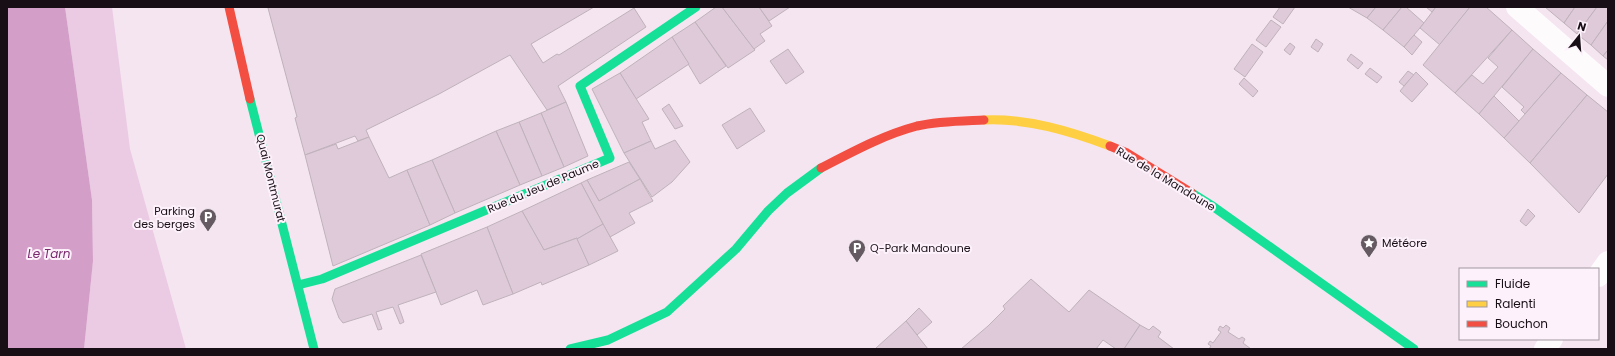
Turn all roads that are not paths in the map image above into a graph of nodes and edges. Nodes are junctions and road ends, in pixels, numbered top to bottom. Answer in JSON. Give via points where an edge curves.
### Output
{"nodes":[{"id":1,"x":229,"y":7,"type":"edge"},
{"id":2,"x":696,"y":7,"type":"edge"},
{"id":3,"x":1517,"y":7,"type":"edge"},
{"id":4,"x":1608,"y":86,"type":"edge"},
{"id":5,"x":1608,"y":262,"type":"edge"},
{"id":6,"x":1599,"y":275,"type":"edge"},
{"id":7,"x":298,"y":285,"type":"junction"},
{"id":8,"x":1551,"y":340,"type":"edge"},
{"id":9,"x":314,"y":349,"type":"edge"},
{"id":10,"x":570,"y":349,"type":"edge"},
{"id":11,"x":1414,"y":349,"type":"edge"},
{"id":12,"x":1545,"y":349,"type":"edge"}],
"edges":[{"from":1,"to":7,"type":"main road","name":"Quai Montmurat","via":[[242,68]]},
{"from":2,"to":7,"type":"main road","name":"Rue du Jeu de Paume","via":[[580,86],[610,158],[342,271]]},
{"from":3,"to":4,"type":"street"},
{"from":5,"to":6,"type":"street"},
{"from":7,"to":9,"type":"main road","name":"Quai Montmurat"},
{"from":8,"to":12,"type":"street"},
{"from":10,"to":11,"type":"main road","name":"Rue de la Mandoune","via":[[608,340],[667,312],[736,250],[768,211],[820,169],[871,142],[918,126],[952,120],[996,119],[1043,125],[1076,133],[1127,153],[1211,205]]}]}
